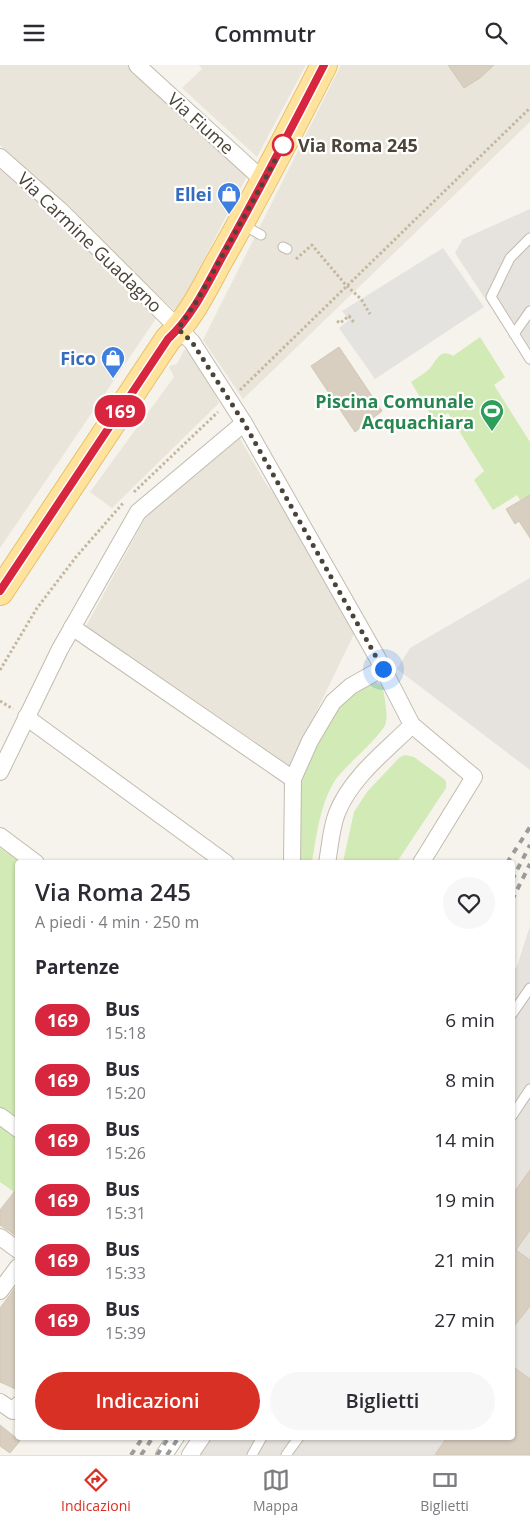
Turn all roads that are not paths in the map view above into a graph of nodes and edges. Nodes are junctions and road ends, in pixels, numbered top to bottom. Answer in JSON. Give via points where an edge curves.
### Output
{"nodes":[{"id":1,"x":137,"y":65,"type":"edge"},
{"id":2,"x":324,"y":65,"type":"edge"},
{"id":3,"x":0,"y":157,"type":"edge"},
{"id":4,"x":264,"y":181,"type":"junction"},
{"id":5,"x":530,"y":238,"type":"edge"},
{"id":6,"x":530,"y":311,"type":"edge"},
{"id":7,"x":178,"y":329,"type":"junction"},
{"id":8,"x":514,"y":334,"type":"junction"},
{"id":9,"x":530,"y":359,"type":"edge"},
{"id":10,"x":244,"y":423,"type":"junction"},
{"id":11,"x":0,"y":591,"type":"edge"},
{"id":12,"x":72,"y":627,"type":"junction"},
{"id":13,"x":380,"y":663,"type":"junction"},
{"id":14,"x":26,"y":717,"type":"junction"},
{"id":15,"x":412,"y":725,"type":"junction"},
{"id":16,"x":0,"y":773,"type":"edge"},
{"id":17,"x":293,"y":779,"type":"junction"},
{"id":18,"x":0,"y":836,"type":"edge"},
{"id":19,"x":32,"y":860,"type":"edge"},
{"id":20,"x":222,"y":860,"type":"edge"},
{"id":21,"x":292,"y":860,"type":"edge"},
{"id":22,"x":328,"y":860,"type":"edge"},
{"id":23,"x":423,"y":860,"type":"edge"},
{"id":24,"x":530,"y":988,"type":"edge"},
{"id":25,"x":530,"y":1001,"type":"edge"},
{"id":26,"x":519,"y":1004,"type":"junction"},
{"id":27,"x":515,"y":1010,"type":"edge"},
{"id":28,"x":530,"y":1089,"type":"edge"},
{"id":29,"x":515,"y":1112,"type":"edge"},
{"id":30,"x":0,"y":1117,"type":"edge"},
{"id":31,"x":15,"y":1127,"type":"edge"},
{"id":32,"x":0,"y":1237,"type":"edge"},
{"id":33,"x":15,"y":1248,"type":"edge"},
{"id":34,"x":15,"y":1271,"type":"edge"},
{"id":35,"x":0,"y":1291,"type":"edge"},
{"id":36,"x":174,"y":1440,"type":"edge"},
{"id":37,"x":200,"y":1440,"type":"edge"},
{"id":38,"x":260,"y":1440,"type":"edge"},
{"id":39,"x":297,"y":1440,"type":"edge"},
{"id":40,"x":164,"y":1455,"type":"edge"},
{"id":41,"x":190,"y":1455,"type":"edge"},
{"id":42,"x":252,"y":1455,"type":"edge"},
{"id":43,"x":286,"y":1455,"type":"edge"}],
"edges":[{"from":1,"to":4,"type":"street","name":"Via Fiume"},
{"from":2,"to":4,"type":"main road"},
{"from":3,"to":7,"type":"street","name":"Via Carmine Guadagno","via":[[61,211]]},
{"from":4,"to":7,"type":"main road","via":[[251,229]]},
{"from":5,"to":8,"type":"lane","via":[[510,258],[491,297]]},
{"from":6,"to":8,"type":"lane"},
{"from":7,"to":10,"type":"street","name":"Via Carmine Guadagno","via":[[192,342]]},
{"from":7,"to":11,"type":"main road","via":[[168,339]]},
{"from":8,"to":9,"type":"lane"},
{"from":10,"to":12,"type":"street","via":[[138,512]]},
{"from":10,"to":13,"type":"street","name":"Via Carmine Guadagno"},
{"from":12,"to":14,"type":"street"},
{"from":12,"to":17,"type":"street"},
{"from":13,"to":15,"type":"street","name":"Via Carmine Guadagno"},
{"from":13,"to":17,"type":"street","via":[[333,702]]},
{"from":14,"to":16,"type":"street"},
{"from":14,"to":20,"type":"street"},
{"from":15,"to":22,"type":"street","via":[[358,778],[346,795],[337,814]]},
{"from":15,"to":23,"type":"street","via":[[474,777]]},
{"from":17,"to":21,"type":"street"},
{"from":18,"to":19,"type":"street"},
{"from":24,"to":26,"type":"lane"},
{"from":25,"to":26,"type":"lane"},
{"from":26,"to":27,"type":"lane"},
{"from":28,"to":29,"type":"lane"},
{"from":30,"to":31,"type":"street"},
{"from":32,"to":33,"type":"street"},
{"from":34,"to":35,"type":"street"},
{"from":36,"to":40,"type":"street"},
{"from":37,"to":41,"type":"street"},
{"from":38,"to":42,"type":"lane"},
{"from":39,"to":43,"type":"lane"}]}
